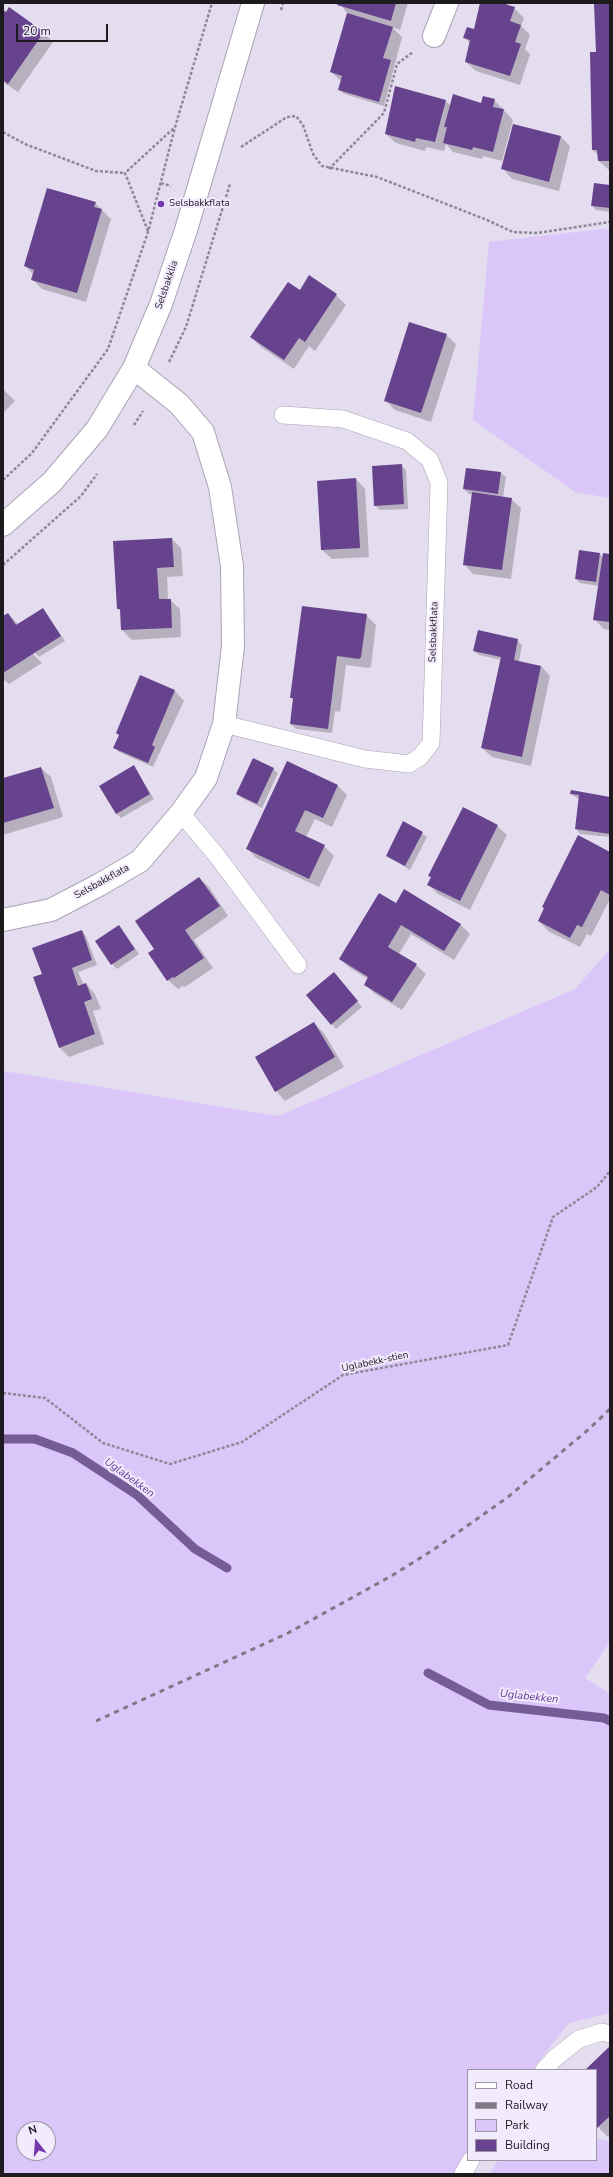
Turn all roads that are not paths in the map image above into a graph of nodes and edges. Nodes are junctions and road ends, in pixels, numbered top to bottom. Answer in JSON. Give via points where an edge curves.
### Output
{"nodes":[{"id":1,"x":253,"y":3,"type":"edge"},
{"id":2,"x":447,"y":3,"type":"edge"},
{"id":3,"x":434,"y":36,"type":"road end"},
{"id":4,"x":134,"y":368,"type":"junction"},
{"id":5,"x":284,"y":415,"type":"dead end"},
{"id":6,"x":3,"y":525,"type":"edge"},
{"id":7,"x":224,"y":724,"type":"junction"},
{"id":8,"x":181,"y":813,"type":"junction"},
{"id":9,"x":3,"y":920,"type":"edge"},
{"id":10,"x":298,"y":965,"type":"dead end"},
{"id":11,"x":610,"y":2034,"type":"edge"},
{"id":12,"x":545,"y":2069,"type":"edge"},
{"id":13,"x":470,"y":2161,"type":"edge"},
{"id":14,"x":463,"y":2174,"type":"edge"}],
"edges":[{"from":1,"to":4,"type":"street","name":"Selsbakklia","via":[[186,230],[161,304]]},
{"from":2,"to":3,"type":"street"},
{"from":4,"to":6,"type":"street","name":"Selsbakklia","via":[[97,429],[52,482]]},
{"from":4,"to":7,"type":"street","name":"Selsbakkflata","via":[[179,404],[203,432],[220,487],[232,566],[233,646]]},
{"from":5,"to":7,"type":"lane","name":"Selsbakkflata","via":[[343,419],[408,441],[430,460],[439,483],[431,743],[420,757],[409,764],[365,759]]},
{"from":7,"to":8,"type":"street","name":"Selsbakkflata","via":[[206,778]]},
{"from":8,"to":9,"type":"street","name":"Selsbakkflata","via":[[140,861],[51,910]]},
{"from":8,"to":10,"type":"lane","via":[[217,856]]},
{"from":11,"to":12,"type":"lane","via":[[602,2032],[579,2039]]},
{"from":13,"to":14,"type":"lane"}]}
